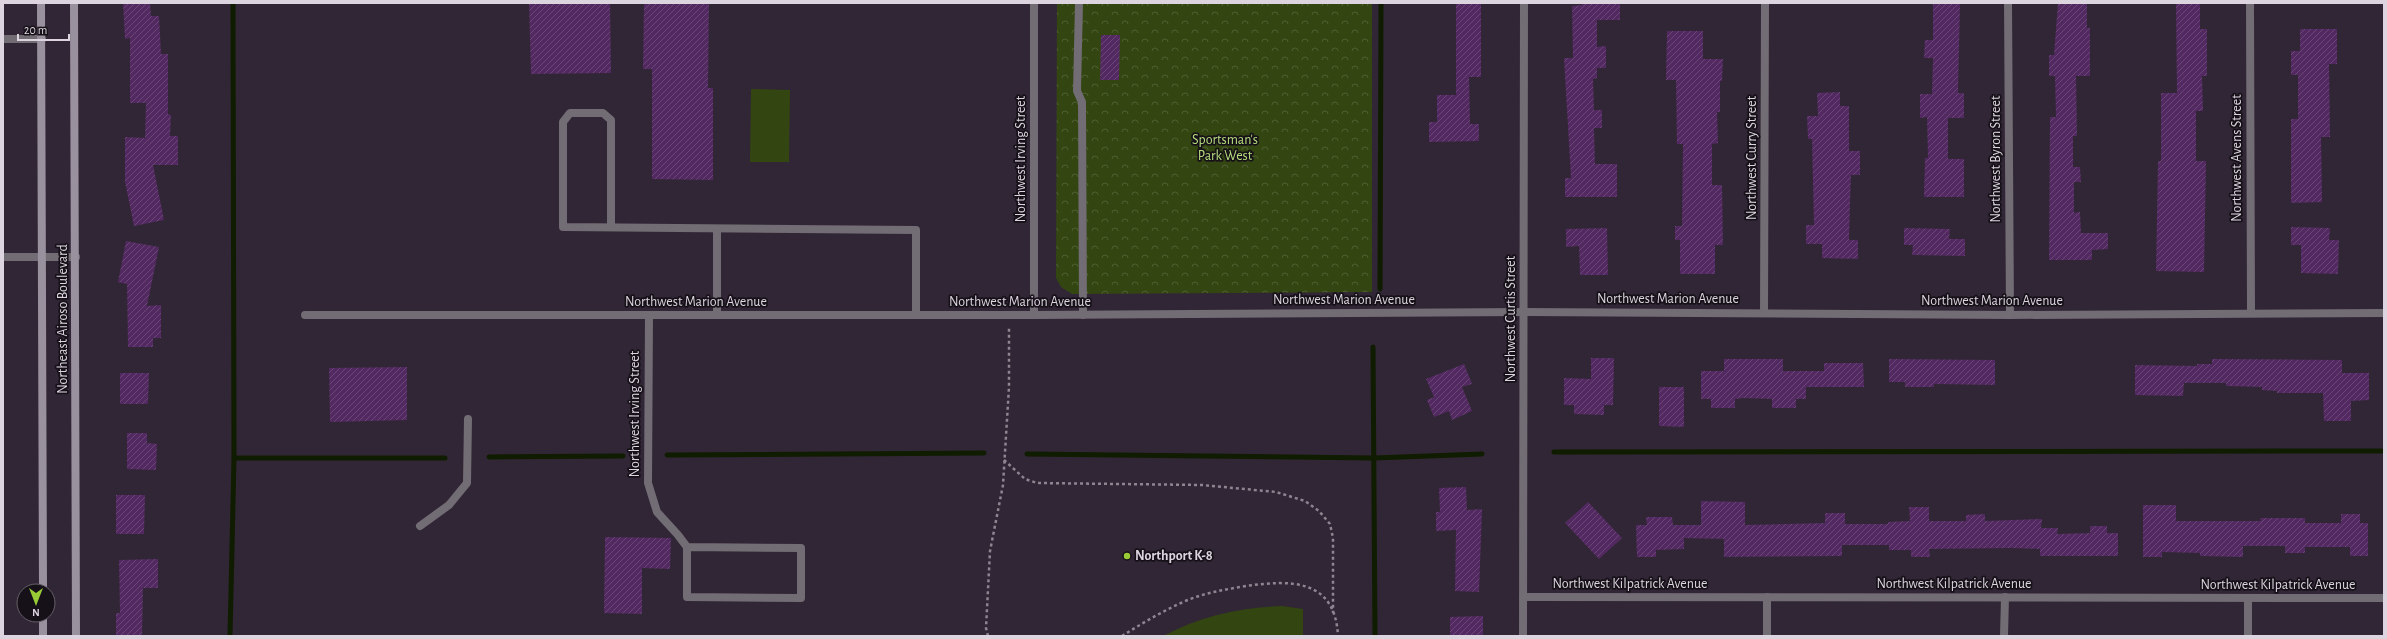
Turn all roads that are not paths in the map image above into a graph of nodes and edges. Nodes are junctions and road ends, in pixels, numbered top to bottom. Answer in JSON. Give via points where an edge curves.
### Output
{"nodes":[{"id":1,"x":41,"y":3,"type":"edge"},
{"id":2,"x":74,"y":3,"type":"edge"},
{"id":3,"x":1034,"y":3,"type":"edge"},
{"id":4,"x":1079,"y":3,"type":"edge"},
{"id":5,"x":1524,"y":3,"type":"edge"},
{"id":6,"x":1765,"y":3,"type":"edge"},
{"id":7,"x":2008,"y":3,"type":"edge"},
{"id":8,"x":2250,"y":3,"type":"edge"},
{"id":9,"x":3,"y":39,"type":"edge"},
{"id":10,"x":42,"y":39,"type":"junction"},
{"id":11,"x":611,"y":228,"type":"junction"},
{"id":12,"x":717,"y":229,"type":"junction"},
{"id":13,"x":3,"y":257,"type":"edge"},
{"id":14,"x":43,"y":257,"type":"junction"},
{"id":15,"x":76,"y":257,"type":"junction"},
{"id":16,"x":1525,"y":312,"type":"junction"},
{"id":17,"x":1764,"y":313,"type":"junction"},
{"id":18,"x":2251,"y":313,"type":"junction"},
{"id":19,"x":2384,"y":314,"type":"edge"},
{"id":20,"x":305,"y":315,"type":"dead end"},
{"id":21,"x":648,"y":315,"type":"junction"},
{"id":22,"x":717,"y":315,"type":"junction"},
{"id":23,"x":916,"y":315,"type":"junction"},
{"id":24,"x":1034,"y":315,"type":"junction"},
{"id":25,"x":1083,"y":315,"type":"junction"},
{"id":26,"x":2010,"y":315,"type":"junction"},
{"id":27,"x":468,"y":419,"type":"dead end"},
{"id":28,"x":420,"y":526,"type":"dead end"},
{"id":29,"x":686,"y":548,"type":"junction"},
{"id":30,"x":43,"y":583,"type":"edge"},
{"id":31,"x":1523,"y":597,"type":"junction"},
{"id":32,"x":1767,"y":597,"type":"junction"},
{"id":33,"x":2004,"y":597,"type":"junction"},
{"id":34,"x":2248,"y":598,"type":"junction"},
{"id":35,"x":2384,"y":598,"type":"edge"},
{"id":36,"x":43,"y":623,"type":"edge"},
{"id":37,"x":43,"y":636,"type":"edge"},
{"id":38,"x":76,"y":636,"type":"edge"},
{"id":39,"x":1523,"y":636,"type":"edge"},
{"id":40,"x":1767,"y":636,"type":"edge"},
{"id":41,"x":2004,"y":636,"type":"edge"},
{"id":42,"x":2248,"y":636,"type":"edge"}],
"edges":[{"from":1,"to":10,"type":"main road","name":"Northeast Airoso Boulevard"},
{"from":2,"to":15,"type":"main road","name":"Northeast Airoso Boulevard"},
{"from":3,"to":24,"type":"street","name":"Northwest Irving Street"},
{"from":4,"to":25,"type":"street","via":[[1077,91],[1082,102]]},
{"from":5,"to":16,"type":"street","name":"Northwest Curtis Street"},
{"from":6,"to":17,"type":"street","name":"Northwest Curry Street"},
{"from":7,"to":26,"type":"street","name":"Northwest Byron Street"},
{"from":8,"to":18,"type":"street","name":"Northwest Avens Street"},
{"from":9,"to":10,"type":"street"},
{"from":10,"to":14,"type":"main road","name":"Northeast Airoso Boulevard"},
{"from":11,"to":11,"type":"street","via":[[563,228],[563,122],[570,113],[603,113],[611,120]]},
{"from":11,"to":12,"type":"street"},
{"from":12,"to":22,"type":"street"},
{"from":12,"to":23,"type":"street","via":[[916,230]]},
{"from":13,"to":14,"type":"street"},
{"from":14,"to":15,"type":"street"},
{"from":14,"to":30,"type":"main road","name":"Northeast Airoso Boulevard"},
{"from":15,"to":38,"type":"main road","name":"Northeast Airoso Boulevard"},
{"from":16,"to":17,"type":"street","name":"Northwest Marion Avenue"},
{"from":16,"to":25,"type":"street","name":"Northwest Marion Avenue"},
{"from":16,"to":31,"type":"street","name":"Northwest Curtis Street"},
{"from":17,"to":26,"type":"street","name":"Northwest Marion Avenue"},
{"from":18,"to":19,"type":"street","name":"Northwest Marion Avenue"},
{"from":18,"to":26,"type":"street","name":"Northwest Marion Avenue"},
{"from":20,"to":21,"type":"street","name":"Northwest Marion Avenue"},
{"from":21,"to":22,"type":"street","name":"Northwest Marion Avenue"},
{"from":21,"to":29,"type":"street","name":"Northwest Irving Street","via":[[648,483],[657,512]]},
{"from":22,"to":23,"type":"street","name":"Northwest Marion Avenue"},
{"from":23,"to":24,"type":"street","name":"Northwest Marion Avenue"},
{"from":24,"to":25,"type":"street","name":"Northwest Marion Avenue"},
{"from":27,"to":28,"type":"street","via":[[467,482],[449,505]]},
{"from":29,"to":29,"type":"street","via":[[687,597],[801,598],[801,548]]},
{"from":31,"to":32,"type":"street","name":"Northwest Kilpatrick Avenue"},
{"from":31,"to":39,"type":"street","name":"Northwest Curtis Street"},
{"from":32,"to":33,"type":"street","name":"Northwest Kilpatrick Avenue"},
{"from":32,"to":40,"type":"street"},
{"from":33,"to":34,"type":"street","name":"Northwest Kilpatrick Avenue"},
{"from":33,"to":41,"type":"street"},
{"from":34,"to":35,"type":"street","name":"Northwest Kilpatrick Avenue"},
{"from":34,"to":42,"type":"street"},
{"from":36,"to":37,"type":"main road"}]}
